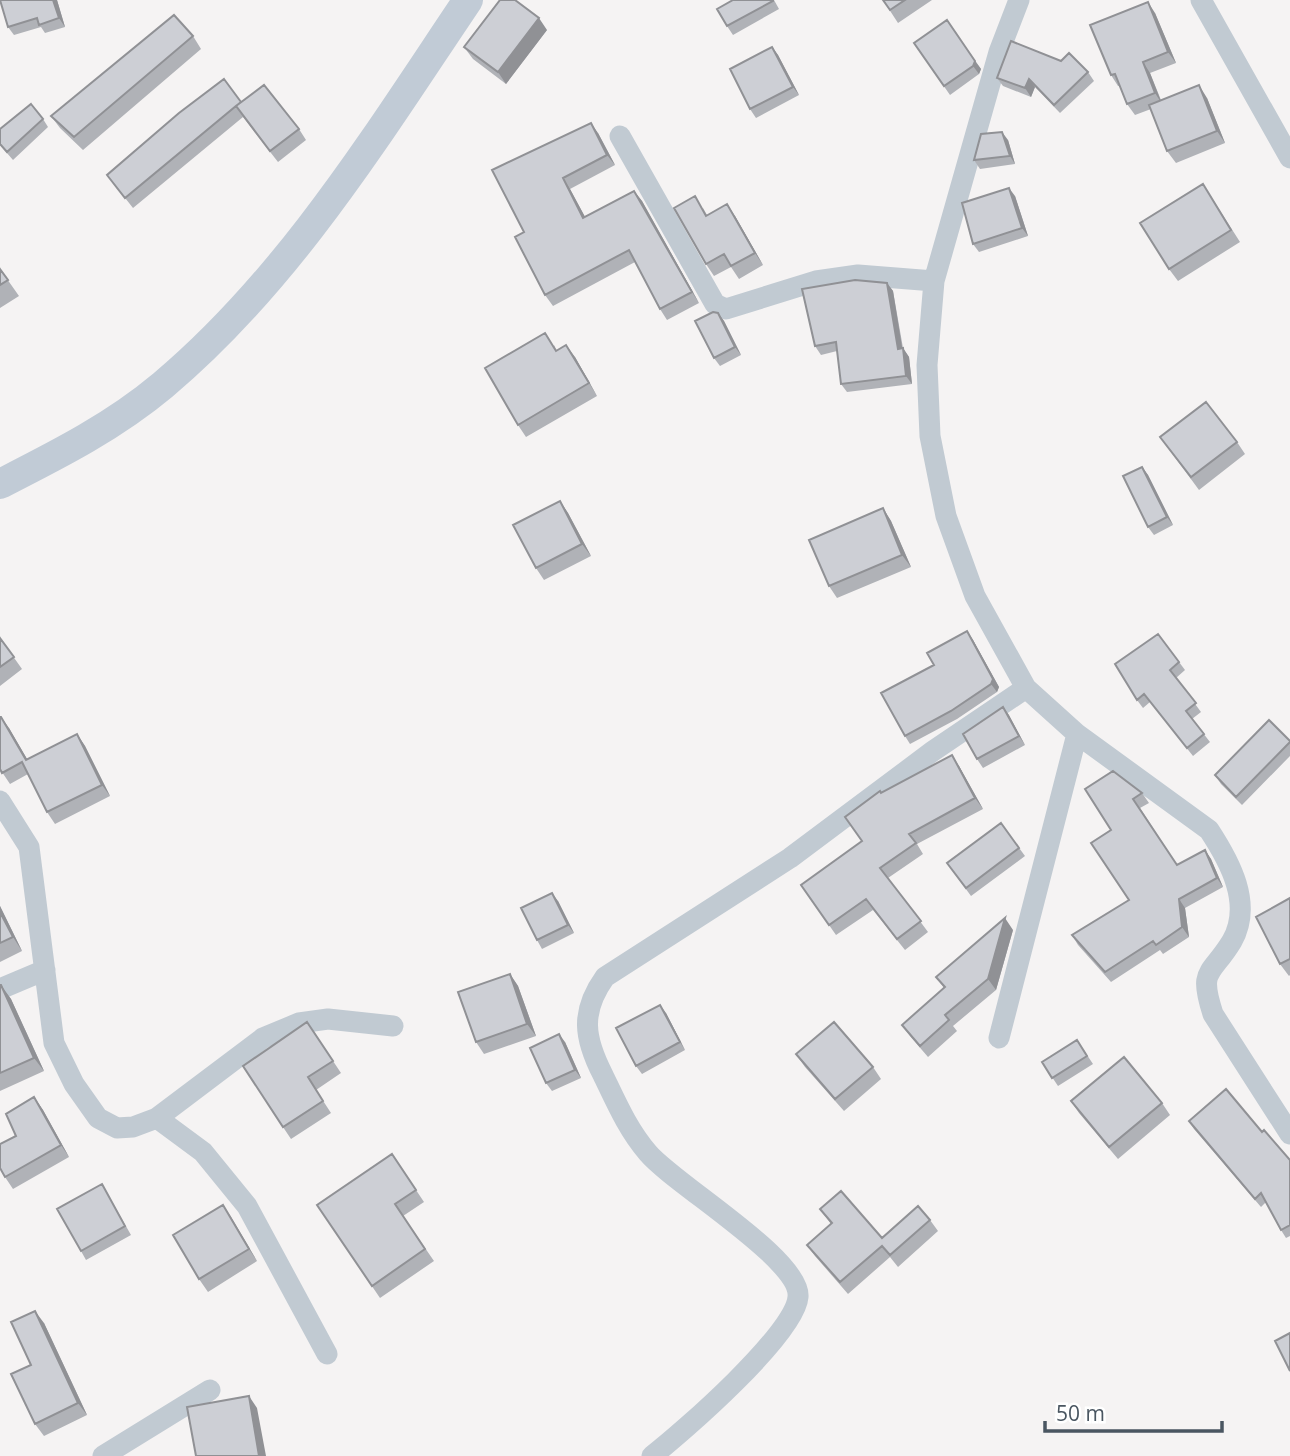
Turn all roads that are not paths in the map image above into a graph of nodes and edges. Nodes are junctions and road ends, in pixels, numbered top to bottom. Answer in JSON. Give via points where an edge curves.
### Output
{"nodes":[{"id":1,"x":468,"y":0,"type":"edge"},
{"id":2,"x":1019,"y":0,"type":"edge"},
{"id":3,"x":1200,"y":0,"type":"edge"},
{"id":4,"x":620,"y":136,"type":"dead end"},
{"id":5,"x":1290,"y":158,"type":"edge"},
{"id":6,"x":934,"y":281,"type":"junction"},
{"id":7,"x":0,"y":484,"type":"edge"},
{"id":8,"x":1026,"y":688,"type":"junction"},
{"id":9,"x":1077,"y":734,"type":"junction"},
{"id":10,"x":0,"y":801,"type":"edge"},
{"id":11,"x":44,"y":971,"type":"junction"},
{"id":12,"x":0,"y":989,"type":"edge"},
{"id":13,"x":393,"y":1026,"type":"dead end"},
{"id":14,"x":999,"y":1038,"type":"dead end"},
{"id":15,"x":157,"y":1118,"type":"junction"},
{"id":16,"x":1290,"y":1134,"type":"edge"},
{"id":17,"x":327,"y":1354,"type":"dead end"},
{"id":18,"x":210,"y":1390,"type":"dead end"},
{"id":19,"x":103,"y":1456,"type":"edge"},
{"id":20,"x":652,"y":1456,"type":"edge"}],
"edges":[{"from":1,"to":7,"type":"street","via":[[344,182],[224,330],[161,387],[86,440]]},
{"from":2,"to":6,"type":"street","via":[[999,52]]},
{"from":3,"to":5,"type":"street"},
{"from":4,"to":6,"type":"street","via":[[720,308],[816,281],[858,275]]},
{"from":6,"to":8,"type":"street","via":[[928,365],[930,436],[946,516],[975,596]]},
{"from":8,"to":9,"type":"street"},
{"from":8,"to":20,"type":"street","via":[[790,858],[605,976],[590,997],[587,1024],[593,1054],[622,1115],[648,1153],[771,1254],[795,1281],[799,1296],[794,1312],[745,1371]]},
{"from":9,"to":14,"type":"street"},
{"from":9,"to":16,"type":"street","via":[[1209,830],[1222,849],[1238,885],[1240,919],[1232,941],[1207,972],[1206,992],[1213,1014]]},
{"from":10,"to":11,"type":"street","via":[[29,846]]},
{"from":11,"to":12,"type":"street"},
{"from":11,"to":15,"type":"street","via":[[54,1043],[98,1118],[117,1128]]},
{"from":13,"to":15,"type":"street","via":[[328,1019],[299,1023],[263,1038]]},
{"from":15,"to":17,"type":"street","via":[[203,1152],[247,1206]]},
{"from":18,"to":19,"type":"street"}]}
